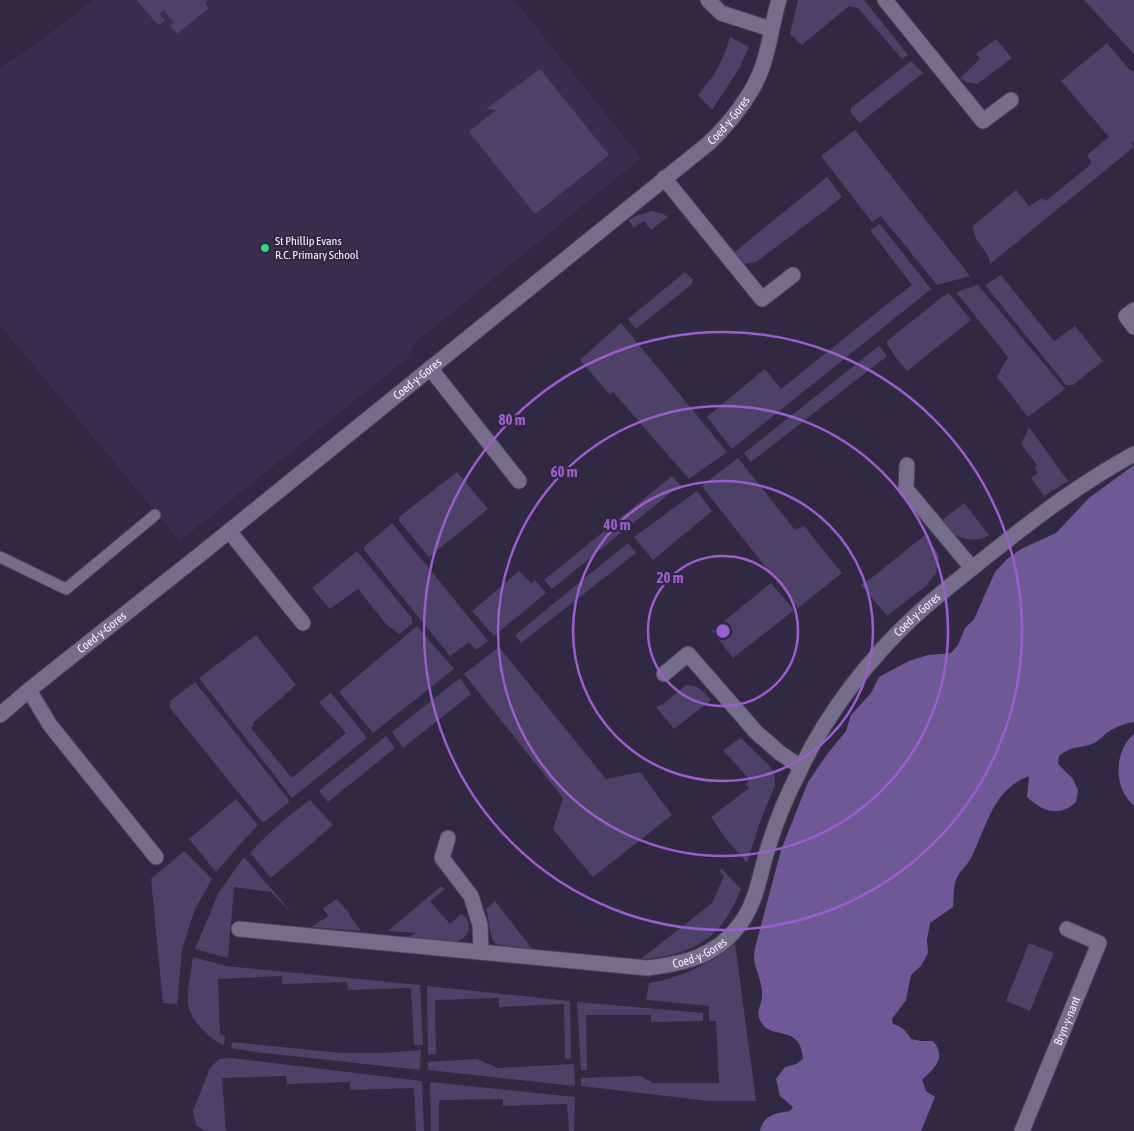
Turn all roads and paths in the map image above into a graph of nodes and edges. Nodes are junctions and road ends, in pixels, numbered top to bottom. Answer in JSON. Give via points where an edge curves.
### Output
{"nodes":[{"id":1,"x":708,"y":0,"type":"edge"},
{"id":2,"x":779,"y":0,"type":"edge"},
{"id":3,"x":885,"y":0,"type":"edge"},
{"id":4,"x":772,"y":29,"type":"junction"},
{"id":5,"x":1011,"y":100,"type":"dead end"},
{"id":6,"x":664,"y":178,"type":"junction"},
{"id":7,"x":793,"y":275,"type":"dead end"},
{"id":8,"x":1134,"y":310,"type":"edge"},
{"id":9,"x":1134,"y":327,"type":"edge"},
{"id":10,"x":430,"y":368,"type":"junction"},
{"id":11,"x":1134,"y":454,"type":"edge"},
{"id":12,"x":906,"y":465,"type":"dead end"},
{"id":13,"x":519,"y":481,"type":"dead end"},
{"id":14,"x":154,"y":515,"type":"dead end"},
{"id":15,"x":228,"y":531,"type":"junction"},
{"id":16,"x":0,"y":557,"type":"edge"},
{"id":17,"x":972,"y":568,"type":"junction"},
{"id":18,"x":303,"y":623,"type":"dead end"},
{"id":19,"x":664,"y":674,"type":"dead end"},
{"id":20,"x":28,"y":690,"type":"junction"},
{"id":21,"x":0,"y":715,"type":"edge"},
{"id":22,"x":801,"y":767,"type":"junction"},
{"id":23,"x":448,"y":838,"type":"dead end"},
{"id":24,"x":156,"y":857,"type":"dead end"},
{"id":25,"x":1067,"y":929,"type":"dead end"},
{"id":26,"x":239,"y":930,"type":"dead end"},
{"id":27,"x":481,"y":951,"type":"junction"},
{"id":28,"x":1022,"y":1131,"type":"edge"}],
"edges":[{"from":1,"to":4,"type":"street","via":[[721,13]]},
{"from":2,"to":4,"type":"street","name":"Coed-y-Gores"},
{"from":3,"to":5,"type":"street","via":[[983,121]]},
{"from":4,"to":6,"type":"street","name":"Coed-y-Gores","via":[[762,68],[735,114],[709,143]]},
{"from":6,"to":7,"type":"street","via":[[762,299]]},
{"from":6,"to":10,"type":"street","name":"Coed-y-Gores"},
{"from":8,"to":9,"type":"street","via":[[1126,316]]},
{"from":10,"to":13,"type":"street"},
{"from":10,"to":15,"type":"street","name":"Coed-y-Gores"},
{"from":11,"to":17,"type":"street","name":"Coed-y-Gores","via":[[1033,520]]},
{"from":12,"to":17,"type":"street","via":[[906,488]]},
{"from":14,"to":16,"type":"lane","via":[[66,589]]},
{"from":15,"to":18,"type":"street"},
{"from":15,"to":20,"type":"street","name":"Coed-y-Gores"},
{"from":17,"to":22,"type":"street","name":"Coed-y-Gores","via":[[916,615],[872,659],[828,721]]},
{"from":19,"to":22,"type":"street","via":[[688,654],[756,732]]},
{"from":20,"to":21,"type":"street","name":"Coed-y-Gores"},
{"from":20,"to":24,"type":"street","via":[[50,725]]},
{"from":22,"to":27,"type":"street","name":"Coed-y-Gores","via":[[768,848],[751,907],[738,928],[704,955],[683,963],[647,968]]},
{"from":23,"to":27,"type":"street","via":[[442,858],[471,896],[480,925]]},
{"from":25,"to":28,"type":"street","name":"Bryn-y-nant","via":[[1099,943]]},
{"from":26,"to":27,"type":"street","name":"Coed-y-Gores"}]}
